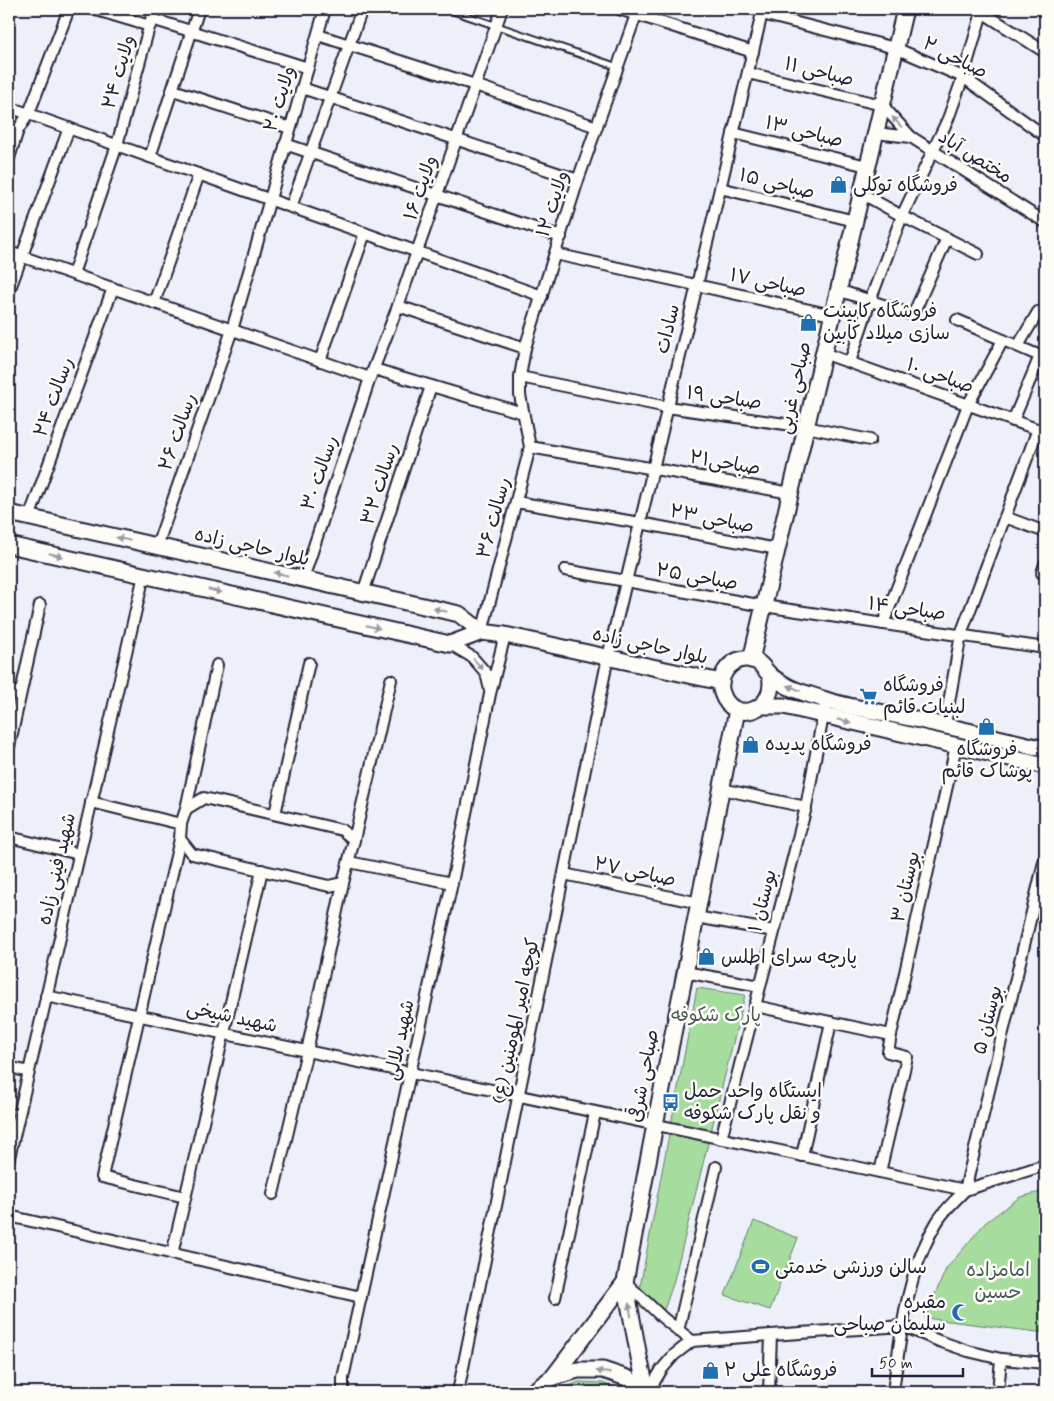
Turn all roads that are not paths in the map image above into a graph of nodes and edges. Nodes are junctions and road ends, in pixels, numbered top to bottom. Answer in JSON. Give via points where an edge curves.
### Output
{"nodes":[{"id":1,"x":69,"y":9,"type":"edge"},
{"id":2,"x":93,"y":9,"type":"edge"},
{"id":3,"x":199,"y":9,"type":"edge"},
{"id":4,"x":325,"y":9,"type":"edge"},
{"id":5,"x":362,"y":9,"type":"edge"},
{"id":6,"x":447,"y":9,"type":"edge"},
{"id":7,"x":502,"y":9,"type":"edge"},
{"id":8,"x":620,"y":9,"type":"edge"},
{"id":9,"x":905,"y":9,"type":"edge"},
{"id":10,"x":983,"y":10,"type":"edge"},
{"id":11,"x":763,"y":11,"type":"edge"},
{"id":12,"x":637,"y":12,"type":"edge"},
{"id":13,"x":152,"y":18,"type":"edge"},
{"id":14,"x":496,"y":26,"type":"junction"},
{"id":15,"x":192,"y":32,"type":"junction"},
{"id":16,"x":318,"y":35,"type":"junction"},
{"id":17,"x":349,"y":45,"type":"junction"},
{"id":18,"x":895,"y":48,"type":"junction"},
{"id":19,"x":753,"y":52,"type":"junction"},
{"id":20,"x":1045,"y":52,"type":"edge"},
{"id":21,"x":618,"y":67,"type":"junction"},
{"id":22,"x":308,"y":68,"type":"junction"},
{"id":23,"x":748,"y":73,"type":"junction"},
{"id":24,"x":963,"y":77,"type":"junction"},
{"id":25,"x":475,"y":85,"type":"junction"},
{"id":26,"x":302,"y":88,"type":"junction"},
{"id":27,"x":173,"y":90,"type":"junction"},
{"id":28,"x":330,"y":97,"type":"junction"},
{"id":29,"x":882,"y":105,"type":"junction"},
{"id":30,"x":9,"y":107,"type":"edge"},
{"id":31,"x":29,"y":113,"type":"junction"},
{"id":32,"x":597,"y":127,"type":"junction"},
{"id":33,"x":69,"y":128,"type":"junction"},
{"id":34,"x":290,"y":128,"type":"junction"},
{"id":35,"x":875,"y":132,"type":"junction"},
{"id":36,"x":733,"y":133,"type":"junction"},
{"id":37,"x":1045,"y":136,"type":"edge"},
{"id":38,"x":911,"y":137,"type":"junction"},
{"id":39,"x":456,"y":138,"type":"junction"},
{"id":40,"x":285,"y":144,"type":"junction"},
{"id":41,"x":117,"y":145,"type":"junction"},
{"id":42,"x":933,"y":152,"type":"junction"},
{"id":43,"x":310,"y":153,"type":"junction"},
{"id":44,"x":150,"y":157,"type":"junction"},
{"id":45,"x":9,"y":158,"type":"edge"},
{"id":46,"x":868,"y":166,"type":"junction"},
{"id":47,"x":199,"y":174,"type":"junction"},
{"id":48,"x":578,"y":180,"type":"junction"},
{"id":49,"x":720,"y":188,"type":"junction"},
{"id":50,"x":861,"y":193,"type":"junction"},
{"id":51,"x":436,"y":196,"type":"junction"},
{"id":52,"x":269,"y":199,"type":"junction"},
{"id":53,"x":291,"y":207,"type":"junction"},
{"id":54,"x":902,"y":216,"type":"junction"},
{"id":55,"x":854,"y":221,"type":"junction"},
{"id":56,"x":1045,"y":222,"type":"edge"},
{"id":57,"x":365,"y":233,"type":"junction"},
{"id":58,"x":561,"y":237,"type":"junction"},
{"id":59,"x":947,"y":238,"type":"junction"},
{"id":60,"x":9,"y":252,"type":"edge"},
{"id":61,"x":417,"y":252,"type":"junction"},
{"id":62,"x":555,"y":254,"type":"junction"},
{"id":63,"x":978,"y":254,"type":"dead end"},
{"id":64,"x":22,"y":256,"type":"junction"},
{"id":65,"x":73,"y":274,"type":"junction"},
{"id":66,"x":697,"y":285,"type":"junction"},
{"id":67,"x":113,"y":288,"type":"junction"},
{"id":68,"x":838,"y":290,"type":"junction"},
{"id":69,"x":9,"y":291,"type":"edge"},
{"id":70,"x":542,"y":296,"type":"junction"},
{"id":71,"x":870,"y":301,"type":"junction"},
{"id":72,"x":154,"y":303,"type":"junction"},
{"id":73,"x":398,"y":306,"type":"junction"},
{"id":74,"x":832,"y":315,"type":"junction"},
{"id":75,"x":1045,"y":315,"type":"edge"},
{"id":76,"x":957,"y":320,"type":"dead end"},
{"id":77,"x":232,"y":330,"type":"junction"},
{"id":78,"x":1003,"y":340,"type":"junction"},
{"id":79,"x":1018,"y":346,"type":"junction"},
{"id":80,"x":525,"y":348,"type":"junction"},
{"id":81,"x":824,"y":353,"type":"junction"},
{"id":82,"x":320,"y":361,"type":"junction"},
{"id":83,"x":850,"y":362,"type":"junction"},
{"id":84,"x":372,"y":374,"type":"junction"},
{"id":85,"x":520,"y":377,"type":"junction"},
{"id":86,"x":431,"y":386,"type":"junction"},
{"id":87,"x":968,"y":405,"type":"junction"},
{"id":88,"x":668,"y":407,"type":"junction"},
{"id":89,"x":523,"y":413,"type":"junction"},
{"id":90,"x":1013,"y":421,"type":"junction"},
{"id":91,"x":806,"y":427,"type":"junction"},
{"id":92,"x":1042,"y":431,"type":"edge"},
{"id":93,"x":870,"y":440,"type":"dead end"},
{"id":94,"x":530,"y":447,"type":"junction"},
{"id":95,"x":653,"y":468,"type":"junction"},
{"id":96,"x":790,"y":493,"type":"junction"},
{"id":97,"x":516,"y":502,"type":"junction"},
{"id":98,"x":9,"y":513,"type":"edge"},
{"id":99,"x":1005,"y":517,"type":"junction"},
{"id":100,"x":29,"y":518,"type":"junction"},
{"id":101,"x":640,"y":523,"type":"junction"},
{"id":102,"x":1045,"y":532,"type":"edge"},
{"id":103,"x":9,"y":545,"type":"edge"},
{"id":104,"x":157,"y":546,"type":"junction"},
{"id":105,"x":777,"y":549,"type":"junction"},
{"id":106,"x":565,"y":570,"type":"dead end"},
{"id":107,"x":303,"y":579,"type":"junction"},
{"id":108,"x":142,"y":582,"type":"junction"},
{"id":109,"x":625,"y":582,"type":"junction"},
{"id":110,"x":363,"y":593,"type":"junction"},
{"id":111,"x":40,"y":605,"type":"dead end"},
{"id":112,"x":764,"y":606,"type":"junction"},
{"id":113,"x":883,"y":624,"type":"junction"},
{"id":114,"x":482,"y":632,"type":"junction"},
{"id":115,"x":504,"y":634,"type":"junction"},
{"id":116,"x":961,"y":634,"type":"junction"},
{"id":117,"x":450,"y":644,"type":"junction"},
{"id":118,"x":1045,"y":648,"type":"edge"},
{"id":119,"x":608,"y":657,"type":"junction"},
{"id":120,"x":751,"y":660,"type":"junction"},
{"id":121,"x":309,"y":663,"type":"dead end"},
{"id":122,"x":217,"y":664,"type":"dead end"},
{"id":123,"x":770,"y":675,"type":"junction"},
{"id":124,"x":391,"y":680,"type":"dead end"},
{"id":125,"x":721,"y":682,"type":"junction"},
{"id":126,"x":9,"y":691,"type":"edge"},
{"id":127,"x":20,"y":694,"type":"junction"},
{"id":128,"x":490,"y":694,"type":"junction"},
{"id":129,"x":826,"y":700,"type":"junction"},
{"id":130,"x":762,"y":706,"type":"junction"},
{"id":131,"x":738,"y":710,"type":"junction"},
{"id":132,"x":822,"y":716,"type":"junction"},
{"id":133,"x":945,"y":726,"type":"junction"},
{"id":134,"x":956,"y":746,"type":"junction"},
{"id":135,"x":9,"y":748,"type":"edge"},
{"id":136,"x":1045,"y":749,"type":"edge"},
{"id":137,"x":1045,"y":766,"type":"edge"},
{"id":138,"x":722,"y":789,"type":"junction"},
{"id":139,"x":91,"y":802,"type":"junction"},
{"id":140,"x":806,"y":807,"type":"junction"},
{"id":141,"x":186,"y":809,"type":"junction"},
{"id":142,"x":275,"y":814,"type":"junction"},
{"id":143,"x":182,"y":824,"type":"junction"},
{"id":144,"x":9,"y":837,"type":"edge"},
{"id":145,"x":180,"y":839,"type":"junction"},
{"id":146,"x":354,"y":840,"type":"junction"},
{"id":147,"x":79,"y":854,"type":"junction"},
{"id":148,"x":1045,"y":858,"type":"edge"},
{"id":149,"x":349,"y":862,"type":"junction"},
{"id":150,"x":262,"y":870,"type":"junction"},
{"id":151,"x":564,"y":874,"type":"junction"},
{"id":152,"x":452,"y":882,"type":"junction"},
{"id":153,"x":344,"y":883,"type":"junction"},
{"id":154,"x":697,"y":910,"type":"junction"},
{"id":155,"x":774,"y":931,"type":"junction"},
{"id":156,"x":685,"y":972,"type":"junction"},
{"id":157,"x":760,"y":986,"type":"junction"},
{"id":158,"x":46,"y":996,"type":"junction"},
{"id":159,"x":755,"y":1006,"type":"junction"},
{"id":160,"x":139,"y":1016,"type":"junction"},
{"id":161,"x":831,"y":1022,"type":"junction"},
{"id":162,"x":223,"y":1034,"type":"junction"},
{"id":163,"x":890,"y":1035,"type":"junction"},
{"id":164,"x":307,"y":1051,"type":"junction"},
{"id":165,"x":9,"y":1067,"type":"edge"},
{"id":166,"x":29,"y":1072,"type":"junction"},
{"id":167,"x":410,"y":1074,"type":"junction"},
{"id":168,"x":519,"y":1097,"type":"junction"},
{"id":169,"x":595,"y":1113,"type":"junction"},
{"id":170,"x":654,"y":1126,"type":"junction"},
{"id":171,"x":722,"y":1139,"type":"junction"},
{"id":172,"x":802,"y":1156,"type":"junction"},
{"id":173,"x":9,"y":1158,"type":"edge"},
{"id":174,"x":1045,"y":1165,"type":"edge"},
{"id":175,"x":716,"y":1167,"type":"dead end"},
{"id":176,"x":880,"y":1172,"type":"junction"},
{"id":177,"x":965,"y":1190,"type":"junction"},
{"id":178,"x":273,"y":1194,"type":"dead end"},
{"id":179,"x":185,"y":1197,"type":"junction"},
{"id":180,"x":9,"y":1216,"type":"edge"},
{"id":181,"x":172,"y":1254,"type":"junction"},
{"id":182,"x":625,"y":1282,"type":"junction"},
{"id":183,"x":361,"y":1297,"type":"junction"},
{"id":184,"x":555,"y":1298,"type":"dead end"},
{"id":185,"x":903,"y":1326,"type":"junction"},
{"id":186,"x":678,"y":1331,"type":"junction"},
{"id":187,"x":770,"y":1336,"type":"junction"},
{"id":188,"x":692,"y":1341,"type":"junction"},
{"id":189,"x":1001,"y":1359,"type":"junction"},
{"id":190,"x":1045,"y":1363,"type":"edge"},
{"id":191,"x":343,"y":1378,"type":"junction"},
{"id":192,"x":553,"y":1378,"type":"junction"},
{"id":193,"x":338,"y":1392,"type":"edge"},
{"id":194,"x":343,"y":1392,"type":"edge"},
{"id":195,"x":458,"y":1392,"type":"edge"},
{"id":196,"x":532,"y":1392,"type":"edge"},
{"id":197,"x":647,"y":1392,"type":"edge"},
{"id":198,"x":769,"y":1392,"type":"edge"},
{"id":199,"x":893,"y":1392,"type":"edge"},
{"id":200,"x":998,"y":1392,"type":"edge"}],
"edges":[{"from":1,"to":31,"type":"street"},
{"from":2,"to":13,"type":"street"},
{"from":3,"to":15,"type":"street"},
{"from":4,"to":16,"type":"street","name":"ولایت ۲۰"},
{"from":5,"to":17,"type":"street"},
{"from":6,"to":14,"type":"lane"},
{"from":7,"to":14,"type":"street","name":"ولایت ۱۶"},
{"from":8,"to":12,"type":"street"},
{"from":9,"to":18,"type":"street","name":"صباحی غربی"},
{"from":10,"to":20,"type":"street"},
{"from":10,"to":24,"type":"street"},
{"from":11,"to":18,"type":"street","name":"صباحی ۲"},
{"from":11,"to":19,"type":"street","name":"سادات"},
{"from":12,"to":19,"type":"street"},
{"from":12,"to":21,"type":"street","name":"ولایت ۱۲"},
{"from":13,"to":15,"type":"street"},
{"from":13,"to":41,"type":"street","name":"ولایت ۲۴"},
{"from":14,"to":21,"type":"lane"},
{"from":14,"to":25,"type":"street","name":"ولایت ۱۶"},
{"from":15,"to":22,"type":"street"},
{"from":15,"to":27,"type":"street"},
{"from":16,"to":17,"type":"street"},
{"from":16,"to":22,"type":"street","name":"ولایت ۲۰"},
{"from":17,"to":25,"type":"street"},
{"from":17,"to":28,"type":"street"},
{"from":18,"to":24,"type":"street","name":"صباحی ۲"},
{"from":18,"to":29,"type":"street","name":"صباحی غربی"},
{"from":19,"to":23,"type":"street","name":"سادات"},
{"from":21,"to":32,"type":"street","name":"ولایت ۱۲"},
{"from":22,"to":26,"type":"street","name":"ولایت ۲۰"},
{"from":23,"to":29,"type":"street","name":"صباحی ۱۱"},
{"from":23,"to":36,"type":"street","name":"سادات"},
{"from":24,"to":37,"type":"street","name":"صباحی ۲"},
{"from":24,"to":42,"type":"street"},
{"from":25,"to":32,"type":"street"},
{"from":25,"to":39,"type":"street","name":"ولایت ۱۶"},
{"from":26,"to":28,"type":"street"},
{"from":26,"to":34,"type":"street","name":"ولایت ۲۰"},
{"from":27,"to":34,"type":"street"},
{"from":27,"to":44,"type":"street"},
{"from":28,"to":39,"type":"street"},
{"from":28,"to":43,"type":"street"},
{"from":29,"to":35,"type":"street","name":"صباحی غربی"},
{"from":38,"to":29,"type":"street","one_way":true},
{"from":30,"to":31,"type":"street"},
{"from":31,"to":33,"type":"street"},
{"from":31,"to":45,"type":"street","via":[[18,130]]},
{"from":32,"to":48,"type":"street","name":"ولایت ۱۲"},
{"from":33,"to":41,"type":"street"},
{"from":33,"to":64,"type":"street"},
{"from":34,"to":40,"type":"street","name":"ولایت ۲۰"},
{"from":35,"to":38,"type":"street"},
{"from":35,"to":46,"type":"street","name":"صباحی غربی"},
{"from":36,"to":46,"type":"street","name":"صباحی ۱۳"},
{"from":36,"to":49,"type":"street","name":"سادات"},
{"from":38,"to":42,"type":"street","name":"مختص آباد"},
{"from":39,"to":48,"type":"street"},
{"from":39,"to":51,"type":"street","name":"ولایت ۱۶"},
{"from":40,"to":43,"type":"street"},
{"from":40,"to":52,"type":"street","name":"ولایت ۲۰"},
{"from":41,"to":44,"type":"street"},
{"from":41,"to":65,"type":"street","name":"ولایت ۲۴"},
{"from":42,"to":54,"type":"street"},
{"from":42,"to":56,"type":"street","name":"مختص آباد"},
{"from":43,"to":51,"type":"street"},
{"from":43,"to":53,"type":"street"},
{"from":44,"to":47,"type":"street"},
{"from":46,"to":50,"type":"street","name":"صباحی غربی"},
{"from":47,"to":52,"type":"street"},
{"from":47,"to":72,"type":"street"},
{"from":48,"to":58,"type":"street","name":"ولایت ۱۲"},
{"from":49,"to":55,"type":"street","name":"صباحی ۱۵"},
{"from":49,"to":66,"type":"street","name":"سادات"},
{"from":50,"to":54,"type":"street"},
{"from":50,"to":55,"type":"street","name":"صباحی غربی"},
{"from":51,"to":58,"type":"street"},
{"from":51,"to":61,"type":"street","name":"ولایت ۱۶"},
{"from":52,"to":53,"type":"street"},
{"from":52,"to":77,"type":"street","name":"ولایت ۲۰"},
{"from":53,"to":57,"type":"street"},
{"from":54,"to":59,"type":"street"},
{"from":54,"to":71,"type":"street"},
{"from":55,"to":68,"type":"street","name":"صباحی غربی"},
{"from":57,"to":61,"type":"street"},
{"from":57,"to":82,"type":"street"},
{"from":58,"to":62,"type":"street","name":"ولایت ۱۲"},
{"from":59,"to":63,"type":"street"},
{"from":59,"to":71,"type":"street","via":[[913,315]]},
{"from":60,"to":64,"type":"street"},
{"from":61,"to":70,"type":"street"},
{"from":61,"to":73,"type":"street","name":"ولایت ۱۶"},
{"from":62,"to":66,"type":"street","name":"صباحی ۱۷"},
{"from":62,"to":70,"type":"street","name":"ولایت ۱۲"},
{"from":64,"to":65,"type":"street"},
{"from":64,"to":69,"type":"street"},
{"from":65,"to":67,"type":"street"},
{"from":66,"to":74,"type":"street","name":"صباحی ۱۷"},
{"from":66,"to":88,"type":"street","name":"سادات"},
{"from":67,"to":72,"type":"street"},
{"from":67,"to":100,"type":"street","name":"رسالت ۲۴"},
{"from":68,"to":71,"type":"street"},
{"from":68,"to":74,"type":"street","name":"صباحی غربی"},
{"from":70,"to":80,"type":"street","name":"ولایت ۱۲"},
{"from":71,"to":83,"type":"street"},
{"from":72,"to":77,"type":"street"},
{"from":73,"to":80,"type":"street"},
{"from":73,"to":84,"type":"street","name":"ولایت ۱۶"},
{"from":74,"to":81,"type":"street","name":"صباحی غربی"},
{"from":75,"to":79,"type":"street","via":[[1038,312]]},
{"from":76,"to":78,"type":"street"},
{"from":77,"to":82,"type":"street"},
{"from":77,"to":104,"type":"street","name":"رسالت ۲۶"},
{"from":78,"to":79,"type":"street"},
{"from":78,"to":87,"type":"street"},
{"from":79,"to":90,"type":"street","via":[[1040,356]]},
{"from":80,"to":85,"type":"street","name":"ولایت ۱۲"},
{"from":81,"to":83,"type":"street","name":"صباحی ۱۰"},
{"from":81,"to":91,"type":"street","name":"صباحی غربی"},
{"from":82,"to":84,"type":"street"},
{"from":83,"to":87,"type":"street","name":"صباحی ۱۰"},
{"from":84,"to":86,"type":"street"},
{"from":84,"to":107,"type":"street","name":"رسالت ۳۰"},
{"from":85,"to":88,"type":"street","name":"صباحی ۱۹"},
{"from":85,"to":89,"type":"street","name":"ولایت ۱۲"},
{"from":86,"to":89,"type":"street"},
{"from":86,"to":110,"type":"street","name":"رسالت ۳۲"},
{"from":87,"to":90,"type":"street","name":"صباحی ۱۰"},
{"from":87,"to":113,"type":"street"},
{"from":88,"to":91,"type":"street","name":"صباحی ۱۹"},
{"from":88,"to":95,"type":"street","name":"سادات"},
{"from":89,"to":94,"type":"street","name":"رسالت ۳۶"},
{"from":90,"to":92,"type":"street","name":"صباحی ۱۰"},
{"from":91,"to":93,"type":"street","name":"صباحی ۱۹"},
{"from":91,"to":96,"type":"street","name":"صباحی غربی"},
{"from":92,"to":99,"type":"street"},
{"from":94,"to":95,"type":"street","name":"صباحی۲۱"},
{"from":94,"to":97,"type":"street","name":"رسالت ۳۶"},
{"from":95,"to":96,"type":"street","name":"صباحی۲۱"},
{"from":95,"to":101,"type":"street","name":"سادات"},
{"from":96,"to":105,"type":"street","name":"صباحی غربی"},
{"from":97,"to":101,"type":"street","name":"صباحی ۲۳"},
{"from":97,"to":114,"type":"street","name":"رسالت ۳۶"},
{"from":98,"to":100,"type":"street","name":"بلوار حاجی زاده"},
{"from":99,"to":102,"type":"street"},
{"from":99,"to":116,"type":"street"},
{"from":104,"to":100,"type":"street","name":"بلوار حاجی زاده","one_way":true},
{"from":101,"to":105,"type":"street","name":"صباحی ۲۳"},
{"from":101,"to":109,"type":"street","name":"سادات"},
{"from":103,"to":108,"type":"street","one_way":true},
{"from":107,"to":104,"type":"street","name":"بلوار حاجی زاده","one_way":true},
{"from":105,"to":112,"type":"street","name":"صباحی غربی"},
{"from":106,"to":109,"type":"street","name":"صباحی ۲۵"},
{"from":107,"to":110,"type":"street","name":"بلوار حاجی زاده"},
{"from":108,"to":117,"type":"street","one_way":true},
{"from":108,"to":139,"type":"street","name":"شهید فینی زاده"},
{"from":109,"to":112,"type":"street","name":"صباحی ۲۵"},
{"from":109,"to":119,"type":"street","name":"سادات"},
{"from":114,"to":110,"type":"street","name":"بلوار حاجی زاده","one_way":true,"via":[[459,614]]},
{"from":111,"to":127,"type":"street"},
{"from":112,"to":113,"type":"street","name":"صباحی ۱۴"},
{"from":112,"to":120,"type":"street","name":"صباحی غربی"},
{"from":113,"to":116,"type":"street","name":"صباحی ۱۴"},
{"from":114,"to":115,"type":"street","name":"بلوار حاجی زاده"},
{"from":114,"to":117,"type":"street","name":"بلوار حاجی زاده"},
{"from":115,"to":119,"type":"street","name":"بلوار حاجی زاده"},
{"from":115,"to":128,"type":"street","name":"شهید بلالی"},
{"from":116,"to":118,"type":"street","name":"صباحی ۱۴"},
{"from":116,"to":133,"type":"street"},
{"from":117,"to":128,"type":"street","one_way":true,"via":[[472,657],[486,673]]},
{"from":119,"to":125,"type":"street","name":"بلوار حاجی زاده"},
{"from":119,"to":151,"type":"street","name":"کوچه امیر المومنین (ع)"},
{"from":120,"to":123,"type":"street","via":[[759,663]]},
{"from":120,"to":125,"type":"street","via":[[743,659],[728,667]]},
{"from":121,"to":142,"type":"street"},
{"from":122,"to":141,"type":"street"},
{"from":129,"to":123,"type":"street","one_way":true,"via":[[789,687]]},
{"from":123,"to":130,"type":"street","via":[[771,692]]},
{"from":124,"to":146,"type":"street"},
{"from":125,"to":131,"type":"street","via":[[724,698]]},
{"from":126,"to":127,"type":"street"},
{"from":127,"to":135,"type":"street"},
{"from":128,"to":152,"type":"street","name":"شهید بلالی"},
{"from":129,"to":132,"type":"street","name":"بوستان ۱"},
{"from":129,"to":133,"type":"street"},
{"from":130,"to":131,"type":"street","via":[[754,710]]},
{"from":130,"to":132,"type":"street","via":[[784,706]]},
{"from":131,"to":138,"type":"street","name":"صباحی شرقی"},
{"from":132,"to":134,"type":"street","one_way":true},
{"from":132,"to":140,"type":"street","name":"بوستان ۱"},
{"from":133,"to":136,"type":"street"},
{"from":134,"to":137,"type":"street"},
{"from":134,"to":163,"type":"street","name":"بوستان ۳"},
{"from":138,"to":140,"type":"street"},
{"from":138,"to":154,"type":"street","name":"صباحی شرقی"},
{"from":139,"to":143,"type":"street"},
{"from":139,"to":147,"type":"street","name":"شهید فینی زاده"},
{"from":140,"to":155,"type":"street","name":"بوستان ۱"},
{"from":141,"to":142,"type":"street","via":[[204,798]]},
{"from":141,"to":143,"type":"street"},
{"from":142,"to":146,"type":"street","via":[[342,830]]},
{"from":143,"to":145,"type":"street"},
{"from":144,"to":147,"type":"street"},
{"from":145,"to":150,"type":"street","via":[[192,854]]},
{"from":145,"to":160,"type":"street"},
{"from":146,"to":149,"type":"street"},
{"from":147,"to":158,"type":"street","name":"شهید فینی زاده"},
{"from":148,"to":177,"type":"street","name":"بوستان ۵"},
{"from":149,"to":152,"type":"street"},
{"from":149,"to":153,"type":"street"},
{"from":150,"to":153,"type":"street","via":[[329,886]]},
{"from":150,"to":162,"type":"street"},
{"from":151,"to":154,"type":"street","name":"صباحی ۲۷"},
{"from":151,"to":168,"type":"street","name":"کوچه امیر المومنین (ع)"},
{"from":152,"to":167,"type":"street","name":"شهید بلالی"},
{"from":153,"to":164,"type":"street"},
{"from":154,"to":155,"type":"street","name":"صباحی ۲۷"},
{"from":154,"to":156,"type":"street","name":"صباحی شرقی"},
{"from":155,"to":157,"type":"street","name":"بوستان ۱"},
{"from":156,"to":157,"type":"street"},
{"from":156,"to":170,"type":"street","name":"صباحی شرقی"},
{"from":157,"to":159,"type":"street","name":"بوستان ۱"},
{"from":158,"to":160,"type":"street","name":"شهید شیخی"},
{"from":158,"to":166,"type":"street","name":"شهید فینی زاده"},
{"from":159,"to":161,"type":"street"},
{"from":159,"to":171,"type":"street","name":"بوستان ۱"},
{"from":160,"to":162,"type":"street","name":"شهید شیخی"},
{"from":160,"to":179,"type":"street","via":[[102,1177]]},
{"from":161,"to":163,"type":"street"},
{"from":161,"to":172,"type":"street"},
{"from":162,"to":164,"type":"street","name":"شهید شیخی"},
{"from":162,"to":179,"type":"street"},
{"from":163,"to":176,"type":"street","via":[[888,1052],[907,1058]]},
{"from":164,"to":167,"type":"street","name":"شهید شیخی"},
{"from":164,"to":178,"type":"street"},
{"from":165,"to":166,"type":"street"},
{"from":166,"to":173,"type":"street","name":"شهید فینی زاده"},
{"from":167,"to":168,"type":"street","name":"شهید شیخی"},
{"from":167,"to":183,"type":"street","name":"شهید بلالی"},
{"from":168,"to":169,"type":"street","name":"شهید شیخی"},
{"from":168,"to":195,"type":"street","name":"کوچه امیر المومنین (ع)"},
{"from":169,"to":170,"type":"street","name":"شهید شیخی"},
{"from":169,"to":184,"type":"street"},
{"from":170,"to":171,"type":"street","name":"شهید شیخی"},
{"from":170,"to":182,"type":"street","name":"صباحی شرقی"},
{"from":171,"to":172,"type":"street","name":"شهید شیخی"},
{"from":172,"to":176,"type":"street","name":"شهید شیخی"},
{"from":174,"to":177,"type":"street"},
{"from":175,"to":186,"type":"street"},
{"from":176,"to":177,"type":"street","name":"شهید شیخی"},
{"from":177,"to":185,"type":"street","via":[[938,1220],[924,1246],[909,1289]]},
{"from":179,"to":181,"type":"street"},
{"from":180,"to":181,"type":"street"},
{"from":181,"to":183,"type":"street"},
{"from":182,"to":186,"type":"street"},
{"from":182,"to":192,"type":"street"},
{"from":197,"to":182,"type":"street","name":"صباحی شرقی","one_way":true},
{"from":183,"to":191,"type":"street","name":"شهید بلالی"},
{"from":185,"to":187,"type":"street"},
{"from":185,"to":189,"type":"street","via":[[968,1351]]},
{"from":185,"to":199,"type":"street"},
{"from":186,"to":188,"type":"street"},
{"from":187,"to":188,"type":"street"},
{"from":187,"to":198,"type":"street"},
{"from":188,"to":197,"type":"street","via":[[674,1355]]},
{"from":189,"to":190,"type":"street"},
{"from":189,"to":200,"type":"street"},
{"from":191,"to":193,"type":"street"},
{"from":191,"to":194,"type":"street","name":"شهید بلالی"},
{"from":192,"to":196,"type":"street"},
{"from":197,"to":192,"type":"street","one_way":true,"via":[[627,1378],[603,1370],[578,1370]]}]}
